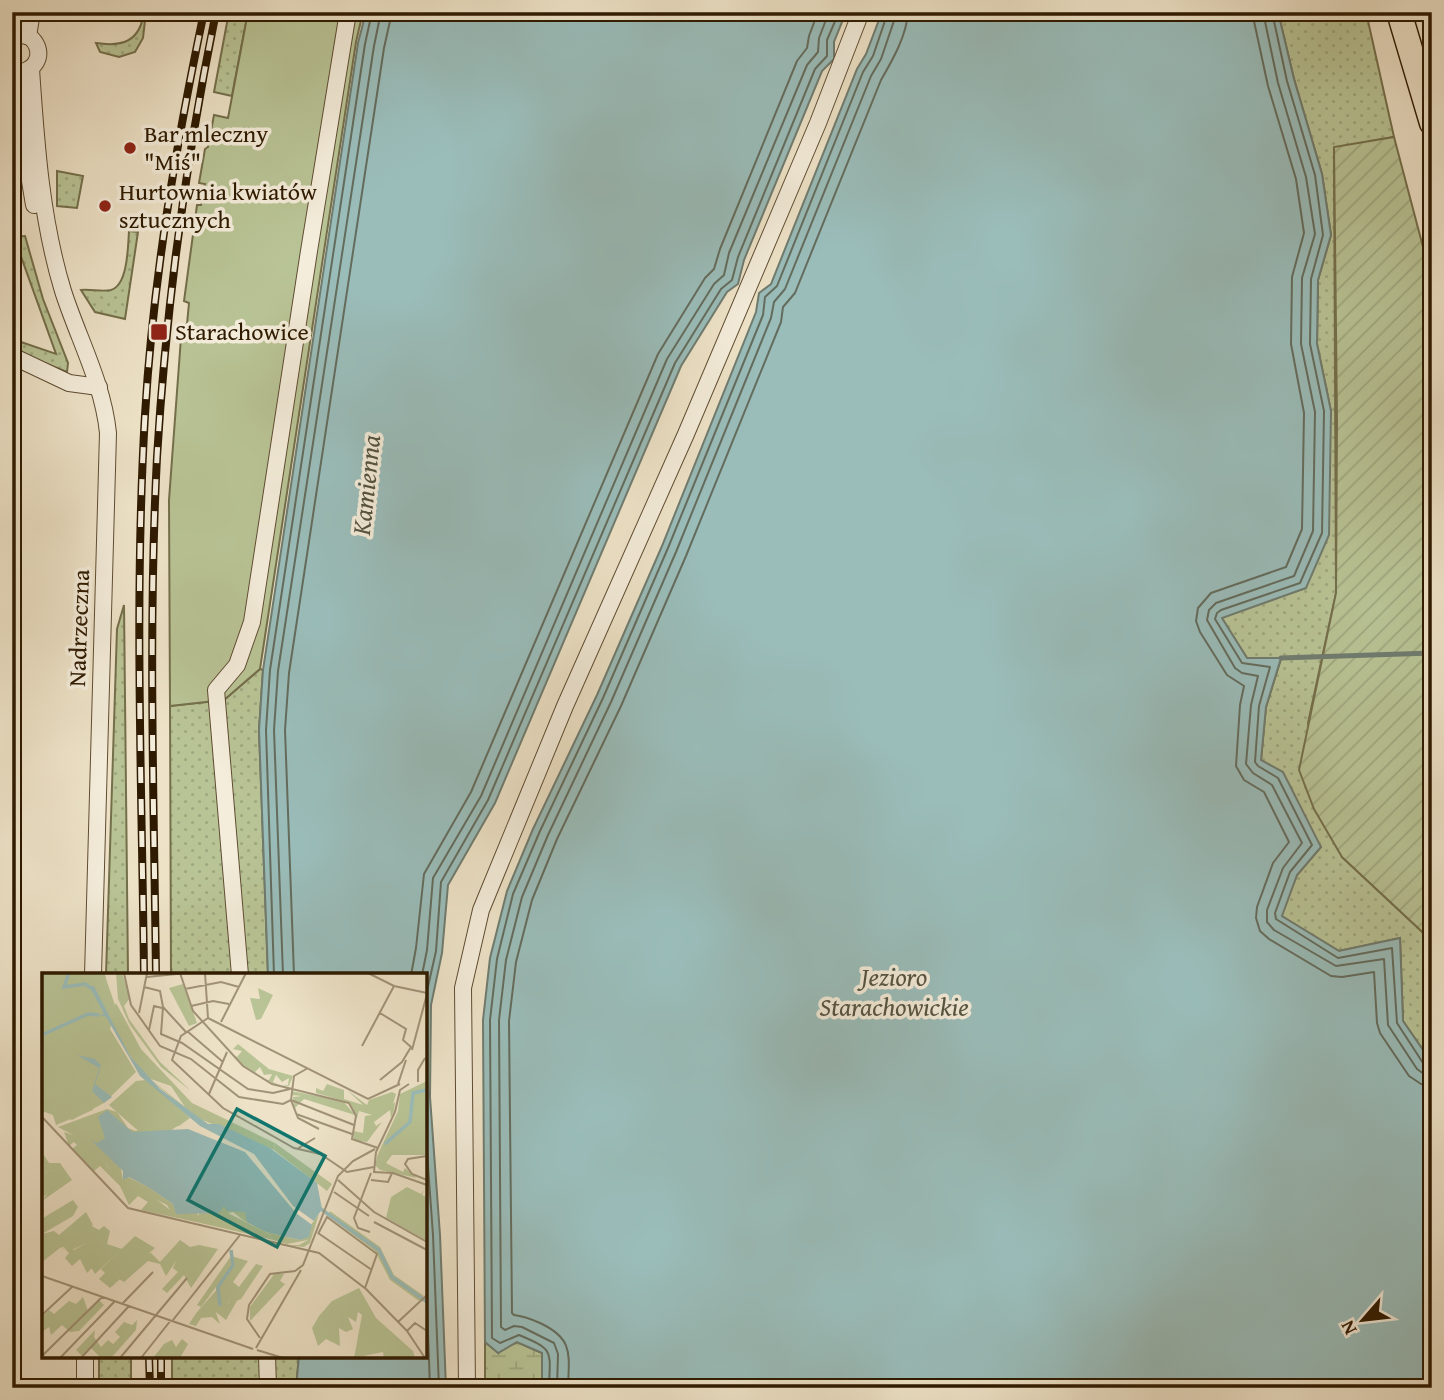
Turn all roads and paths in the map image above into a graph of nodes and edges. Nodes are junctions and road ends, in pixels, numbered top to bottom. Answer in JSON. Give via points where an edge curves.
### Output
{"nodes":[{"id":1,"x":32,"y":12,"type":"edge"},
{"id":2,"x":348,"y":12,"type":"edge"},
{"id":3,"x":861,"y":12,"type":"edge"},
{"id":4,"x":1401,"y":12,"type":"edge"},
{"id":5,"x":20,"y":36,"type":"edge"},
{"id":6,"x":20,"y":70,"type":"edge"},
{"id":7,"x":1432,"y":123,"type":"edge"},
{"id":8,"x":12,"y":356,"type":"edge"},
{"id":9,"x":99,"y":387,"type":"junction"},
{"id":10,"x":93,"y":973,"type":"edge"},
{"id":11,"x":240,"y":973,"type":"edge"},
{"id":12,"x":85,"y":1358,"type":"edge"},
{"id":13,"x":267,"y":1358,"type":"edge"},
{"id":14,"x":85,"y":1388,"type":"edge"},
{"id":15,"x":268,"y":1388,"type":"edge"},
{"id":16,"x":467,"y":1388,"type":"edge"}],
"edges":[{"from":1,"to":5,"type":"street"},
{"from":2,"to":11,"type":"street","via":[[252,622],[237,664],[216,690]]},
{"from":3,"to":16,"type":"street","via":[[813,136],[481,910],[463,988]]},
{"from":4,"to":7,"type":"main road"},
{"from":5,"to":6,"type":"street","name":"Nadrzeczna","via":[[34,41],[39,50],[37,63]]},
{"from":6,"to":9,"type":"street","name":"Nadrzeczna","via":[[22,133],[38,230]]},
{"from":8,"to":9,"type":"street","via":[[69,383]]},
{"from":9,"to":10,"type":"street","name":"Nadrzeczna","via":[[108,433]]},
{"from":12,"to":14,"type":"street"},
{"from":13,"to":15,"type":"street"}]}
